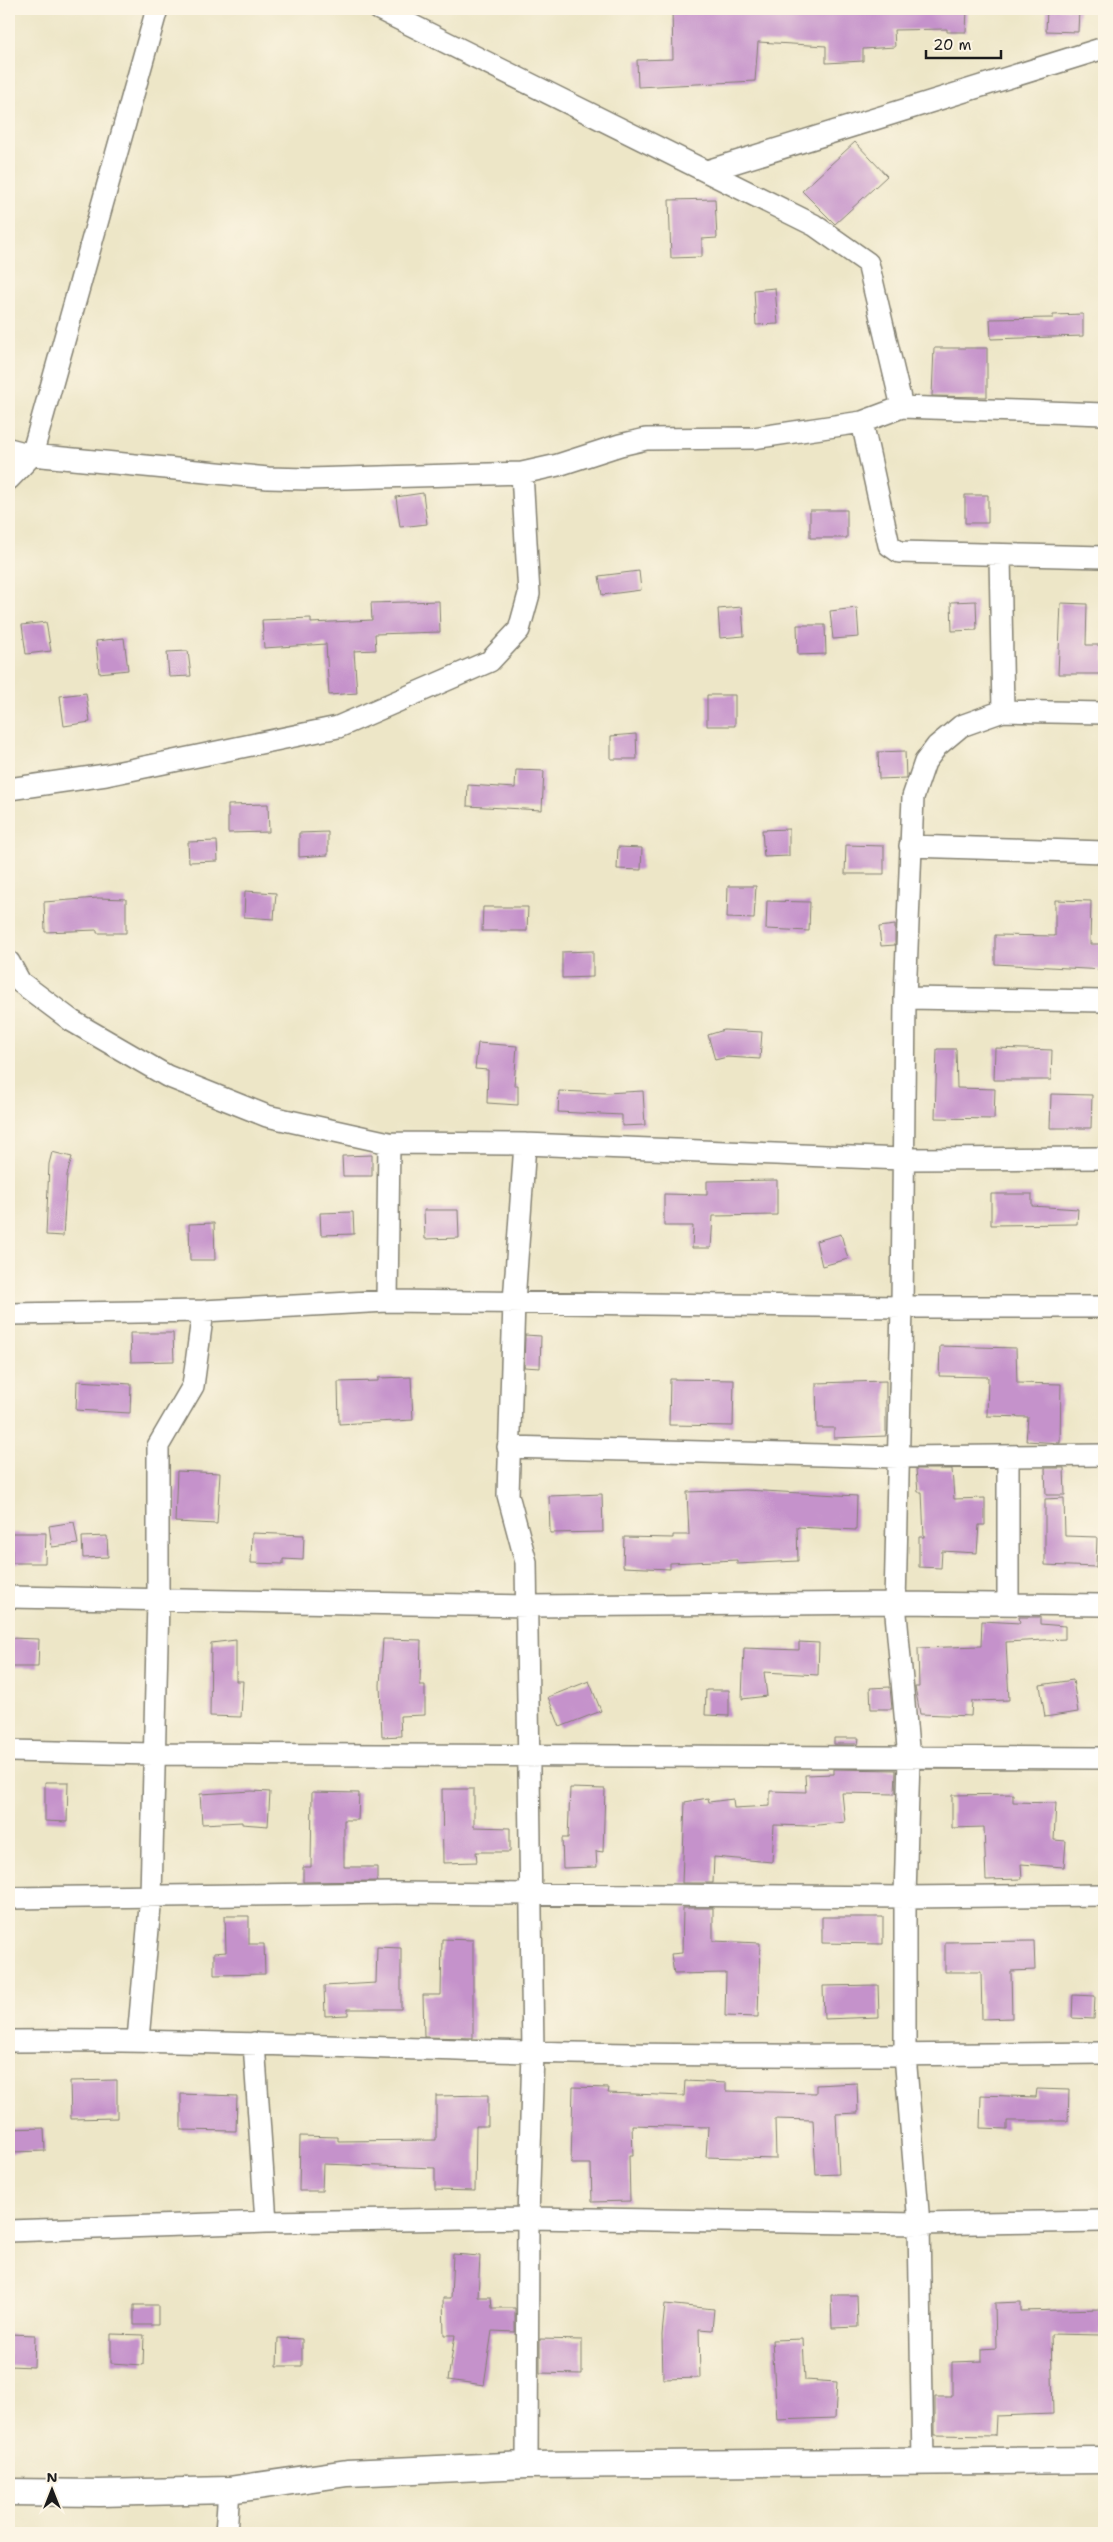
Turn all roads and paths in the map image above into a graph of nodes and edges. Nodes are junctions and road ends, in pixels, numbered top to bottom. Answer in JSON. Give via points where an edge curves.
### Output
{"nodes":[{"id":1,"x":157,"y":9,"type":"edge"},
{"id":2,"x":379,"y":9,"type":"edge"},
{"id":3,"x":1104,"y":48,"type":"edge"},
{"id":4,"x":707,"y":171,"type":"junction"},
{"id":5,"x":902,"y":407,"type":"junction"},
{"id":6,"x":1104,"y":414,"type":"edge"},
{"id":7,"x":862,"y":422,"type":"junction"},
{"id":8,"x":9,"y":449,"type":"edge"},
{"id":9,"x":32,"y":455,"type":"junction"},
{"id":10,"x":522,"y":473,"type":"junction"},
{"id":11,"x":9,"y":479,"type":"edge"},
{"id":12,"x":1000,"y":556,"type":"junction"},
{"id":13,"x":1104,"y":557,"type":"edge"},
{"id":14,"x":1003,"y":711,"type":"junction"},
{"id":15,"x":1104,"y":713,"type":"edge"},
{"id":16,"x":9,"y":789,"type":"edge"},
{"id":17,"x":910,"y":846,"type":"junction"},
{"id":18,"x":1104,"y":852,"type":"edge"},
{"id":19,"x":9,"y":962,"type":"edge"},
{"id":20,"x":904,"y":998,"type":"junction"},
{"id":21,"x":1104,"y":1001,"type":"edge"},
{"id":22,"x":389,"y":1143,"type":"junction"},
{"id":23,"x":525,"y":1144,"type":"junction"},
{"id":24,"x":1104,"y":1158,"type":"edge"},
{"id":25,"x":902,"y":1159,"type":"junction"},
{"id":26,"x":387,"y":1301,"type":"junction"},
{"id":27,"x":514,"y":1302,"type":"junction"},
{"id":28,"x":902,"y":1307,"type":"junction"},
{"id":29,"x":1104,"y":1307,"type":"edge"},
{"id":30,"x":203,"y":1311,"type":"junction"},
{"id":31,"x":9,"y":1314,"type":"edge"},
{"id":32,"x":508,"y":1447,"type":"junction"},
{"id":33,"x":1104,"y":1455,"type":"edge"},
{"id":34,"x":1008,"y":1456,"type":"junction"},
{"id":35,"x":899,"y":1457,"type":"junction"},
{"id":36,"x":9,"y":1597,"type":"edge"},
{"id":37,"x":158,"y":1601,"type":"junction"},
{"id":38,"x":895,"y":1604,"type":"junction"},
{"id":39,"x":1008,"y":1604,"type":"junction"},
{"id":40,"x":1104,"y":1605,"type":"edge"},
{"id":41,"x":527,"y":1606,"type":"junction"},
{"id":42,"x":9,"y":1751,"type":"edge"},
{"id":43,"x":153,"y":1754,"type":"junction"},
{"id":44,"x":529,"y":1756,"type":"junction"},
{"id":45,"x":1104,"y":1758,"type":"edge"},
{"id":46,"x":909,"y":1759,"type":"junction"},
{"id":47,"x":530,"y":1894,"type":"junction"},
{"id":48,"x":1104,"y":1895,"type":"edge"},
{"id":49,"x":151,"y":1896,"type":"junction"},
{"id":50,"x":904,"y":1897,"type":"junction"},
{"id":51,"x":9,"y":1898,"type":"edge"},
{"id":52,"x":138,"y":2039,"type":"junction"},
{"id":53,"x":9,"y":2041,"type":"edge"},
{"id":54,"x":254,"y":2043,"type":"junction"},
{"id":55,"x":532,"y":2052,"type":"junction"},
{"id":56,"x":1104,"y":2053,"type":"edge"},
{"id":57,"x":904,"y":2055,"type":"junction"},
{"id":58,"x":528,"y":2218,"type":"junction"},
{"id":59,"x":1104,"y":2221,"type":"edge"},
{"id":60,"x":266,"y":2222,"type":"junction"},
{"id":61,"x":919,"y":2224,"type":"junction"},
{"id":62,"x":9,"y":2231,"type":"edge"},
{"id":63,"x":1104,"y":2460,"type":"edge"},
{"id":64,"x":923,"y":2462,"type":"junction"},
{"id":65,"x":527,"y":2465,"type":"junction"},
{"id":66,"x":229,"y":2490,"type":"junction"},
{"id":67,"x":9,"y":2492,"type":"edge"},
{"id":68,"x":226,"y":2533,"type":"edge"}],
"edges":[{"from":1,"to":9,"type":"street"},
{"from":2,"to":4,"type":"street"},
{"from":3,"to":4,"type":"street"},
{"from":4,"to":5,"type":"street","via":[[814,225],[868,263]]},
{"from":5,"to":6,"type":"street"},
{"from":5,"to":7,"type":"street"},
{"from":7,"to":10,"type":"street","via":[[753,438],[646,439]]},
{"from":7,"to":12,"type":"street","via":[[889,545],[899,552]]},
{"from":8,"to":9,"type":"street"},
{"from":9,"to":10,"type":"street","via":[[268,478]]},
{"from":9,"to":11,"type":"street"},
{"from":10,"to":16,"type":"street","via":[[528,594],[519,630],[490,661],[338,727],[106,775]]},
{"from":12,"to":13,"type":"street"},
{"from":12,"to":14,"type":"street"},
{"from":14,"to":15,"type":"street"},
{"from":14,"to":17,"type":"street","via":[[960,726],[937,746],[925,762],[913,797]]},
{"from":17,"to":18,"type":"street"},
{"from":17,"to":20,"type":"street"},
{"from":19,"to":22,"type":"street","via":[[20,982],[72,1021],[167,1076],[267,1116]]},
{"from":20,"to":21,"type":"street"},
{"from":20,"to":25,"type":"street"},
{"from":22,"to":23,"type":"street"},
{"from":22,"to":26,"type":"street"},
{"from":23,"to":25,"type":"street"},
{"from":23,"to":27,"type":"street"},
{"from":24,"to":25,"type":"street"},
{"from":25,"to":28,"type":"street"},
{"from":26,"to":27,"type":"street"},
{"from":26,"to":30,"type":"street"},
{"from":27,"to":28,"type":"street"},
{"from":27,"to":32,"type":"street"},
{"from":28,"to":29,"type":"street"},
{"from":28,"to":35,"type":"street"},
{"from":30,"to":31,"type":"street"},
{"from":30,"to":37,"type":"street","via":[[193,1386],[158,1446]]},
{"from":32,"to":35,"type":"street"},
{"from":32,"to":41,"type":"street","via":[[508,1495],[526,1562]]},
{"from":33,"to":34,"type":"street"},
{"from":34,"to":35,"type":"street"},
{"from":34,"to":39,"type":"street"},
{"from":35,"to":38,"type":"street"},
{"from":36,"to":37,"type":"street"},
{"from":37,"to":41,"type":"street"},
{"from":37,"to":43,"type":"street"},
{"from":38,"to":39,"type":"street"},
{"from":38,"to":41,"type":"street"},
{"from":38,"to":46,"type":"street"},
{"from":39,"to":40,"type":"street"},
{"from":41,"to":44,"type":"street"},
{"from":42,"to":43,"type":"street"},
{"from":43,"to":44,"type":"street"},
{"from":43,"to":49,"type":"street"},
{"from":44,"to":46,"type":"street"},
{"from":44,"to":47,"type":"street"},
{"from":45,"to":46,"type":"street"},
{"from":46,"to":50,"type":"street"},
{"from":47,"to":49,"type":"street"},
{"from":47,"to":50,"type":"street"},
{"from":47,"to":55,"type":"street"},
{"from":48,"to":50,"type":"street"},
{"from":49,"to":51,"type":"street"},
{"from":49,"to":52,"type":"street"},
{"from":50,"to":57,"type":"street"},
{"from":52,"to":53,"type":"street"},
{"from":52,"to":54,"type":"street"},
{"from":54,"to":55,"type":"street"},
{"from":54,"to":60,"type":"street"},
{"from":55,"to":57,"type":"street"},
{"from":55,"to":58,"type":"street"},
{"from":56,"to":57,"type":"street"},
{"from":57,"to":61,"type":"street"},
{"from":58,"to":60,"type":"street"},
{"from":58,"to":61,"type":"street"},
{"from":58,"to":65,"type":"street"},
{"from":59,"to":61,"type":"street"},
{"from":60,"to":62,"type":"street"},
{"from":61,"to":64,"type":"street"},
{"from":63,"to":64,"type":"street"},
{"from":64,"to":65,"type":"street"},
{"from":65,"to":66,"type":"street","via":[[347,2474]]},
{"from":66,"to":67,"type":"street"},
{"from":66,"to":68,"type":"street"}]}
